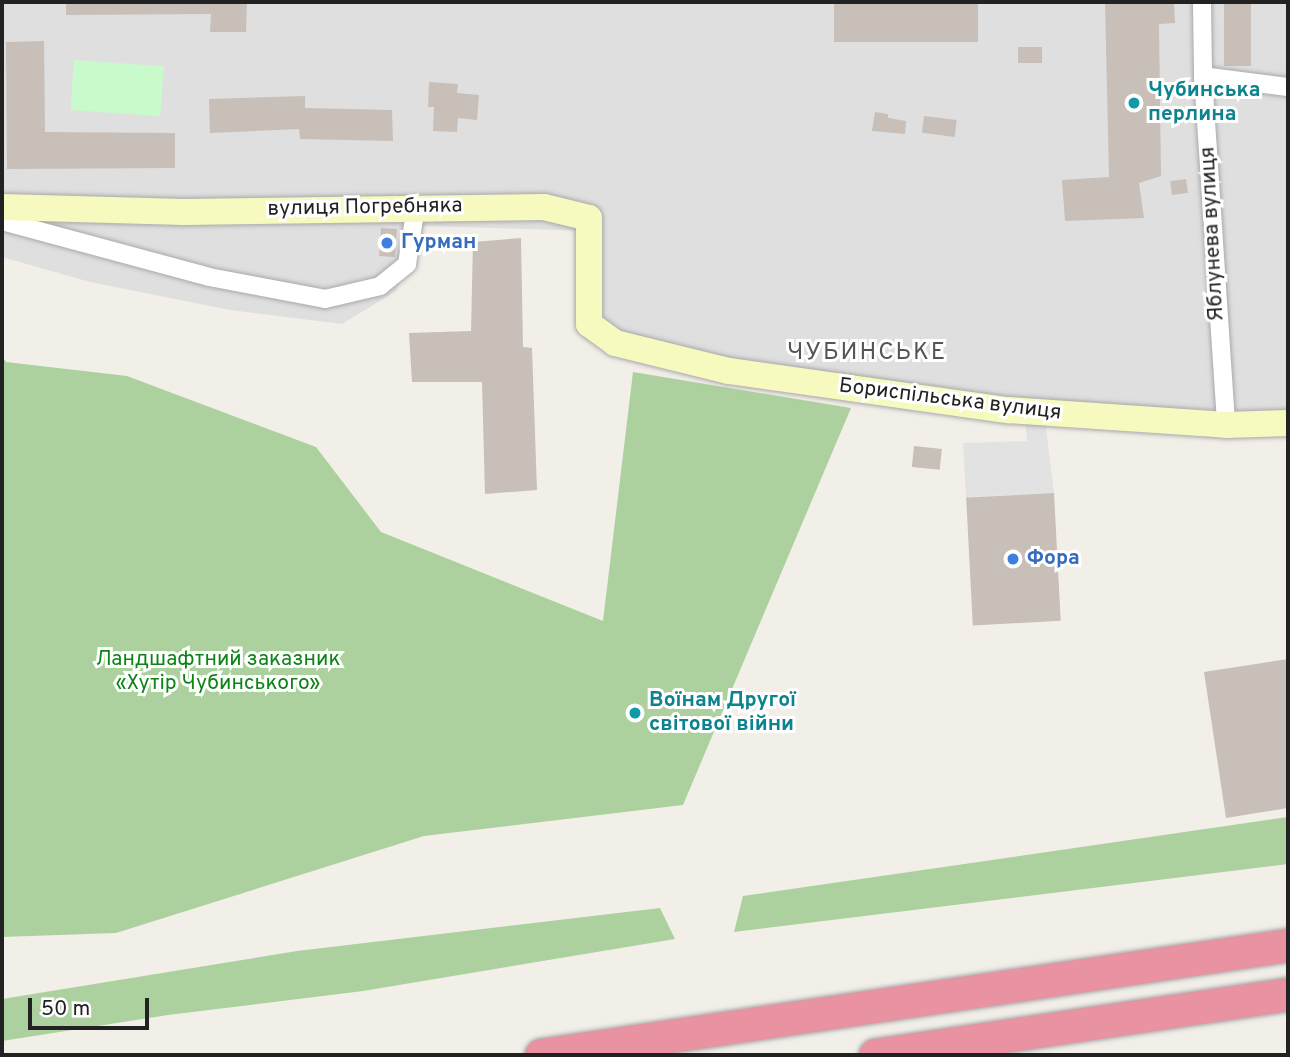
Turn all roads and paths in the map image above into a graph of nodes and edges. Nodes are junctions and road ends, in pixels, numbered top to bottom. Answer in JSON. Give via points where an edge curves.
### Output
{"nodes":[{"id":1,"x":1202,"y":2,"type":"edge"},
{"id":2,"x":1203,"y":76,"type":"junction"},
{"id":3,"x":1288,"y":88,"type":"edge"},
{"id":4,"x":416,"y":206,"type":"junction"},
{"id":5,"x":2,"y":207,"type":"edge"},
{"id":6,"x":2,"y":221,"type":"edge"},
{"id":7,"x":615,"y":343,"type":"joint"},
{"id":8,"x":1288,"y":423,"type":"edge"},
{"id":9,"x":1227,"y":425,"type":"junction"},
{"id":10,"x":1288,"y":945,"type":"edge"},
{"id":11,"x":1288,"y":994,"type":"edge"},
{"id":12,"x":541,"y":1055,"type":"edge"},
{"id":13,"x":875,"y":1055,"type":"edge"}],
"edges":[{"from":1,"to":2,"type":"street","name":"Яблунева вулиця"},
{"from":2,"to":3,"type":"street"},
{"from":2,"to":9,"type":"street","name":"Яблунева вулиця"},
{"from":4,"to":5,"type":"street","name":"вулиця Погребняка","via":[[184,212]]},
{"from":4,"to":6,"type":"street","via":[[407,264],[380,286],[325,299],[209,277]]},
{"from":4,"to":7,"type":"street","name":"вулиця Погребняка","via":[[544,207],[589,218],[589,324]]},
{"from":7,"to":9,"type":"street","name":"Бориспільська вулиця","via":[[729,371],[877,394],[1008,410]]},
{"from":8,"to":9,"type":"street","name":"Бориспільська вулиця"},
{"from":10,"to":12,"type":"highway"},
{"from":11,"to":13,"type":"highway"}]}
